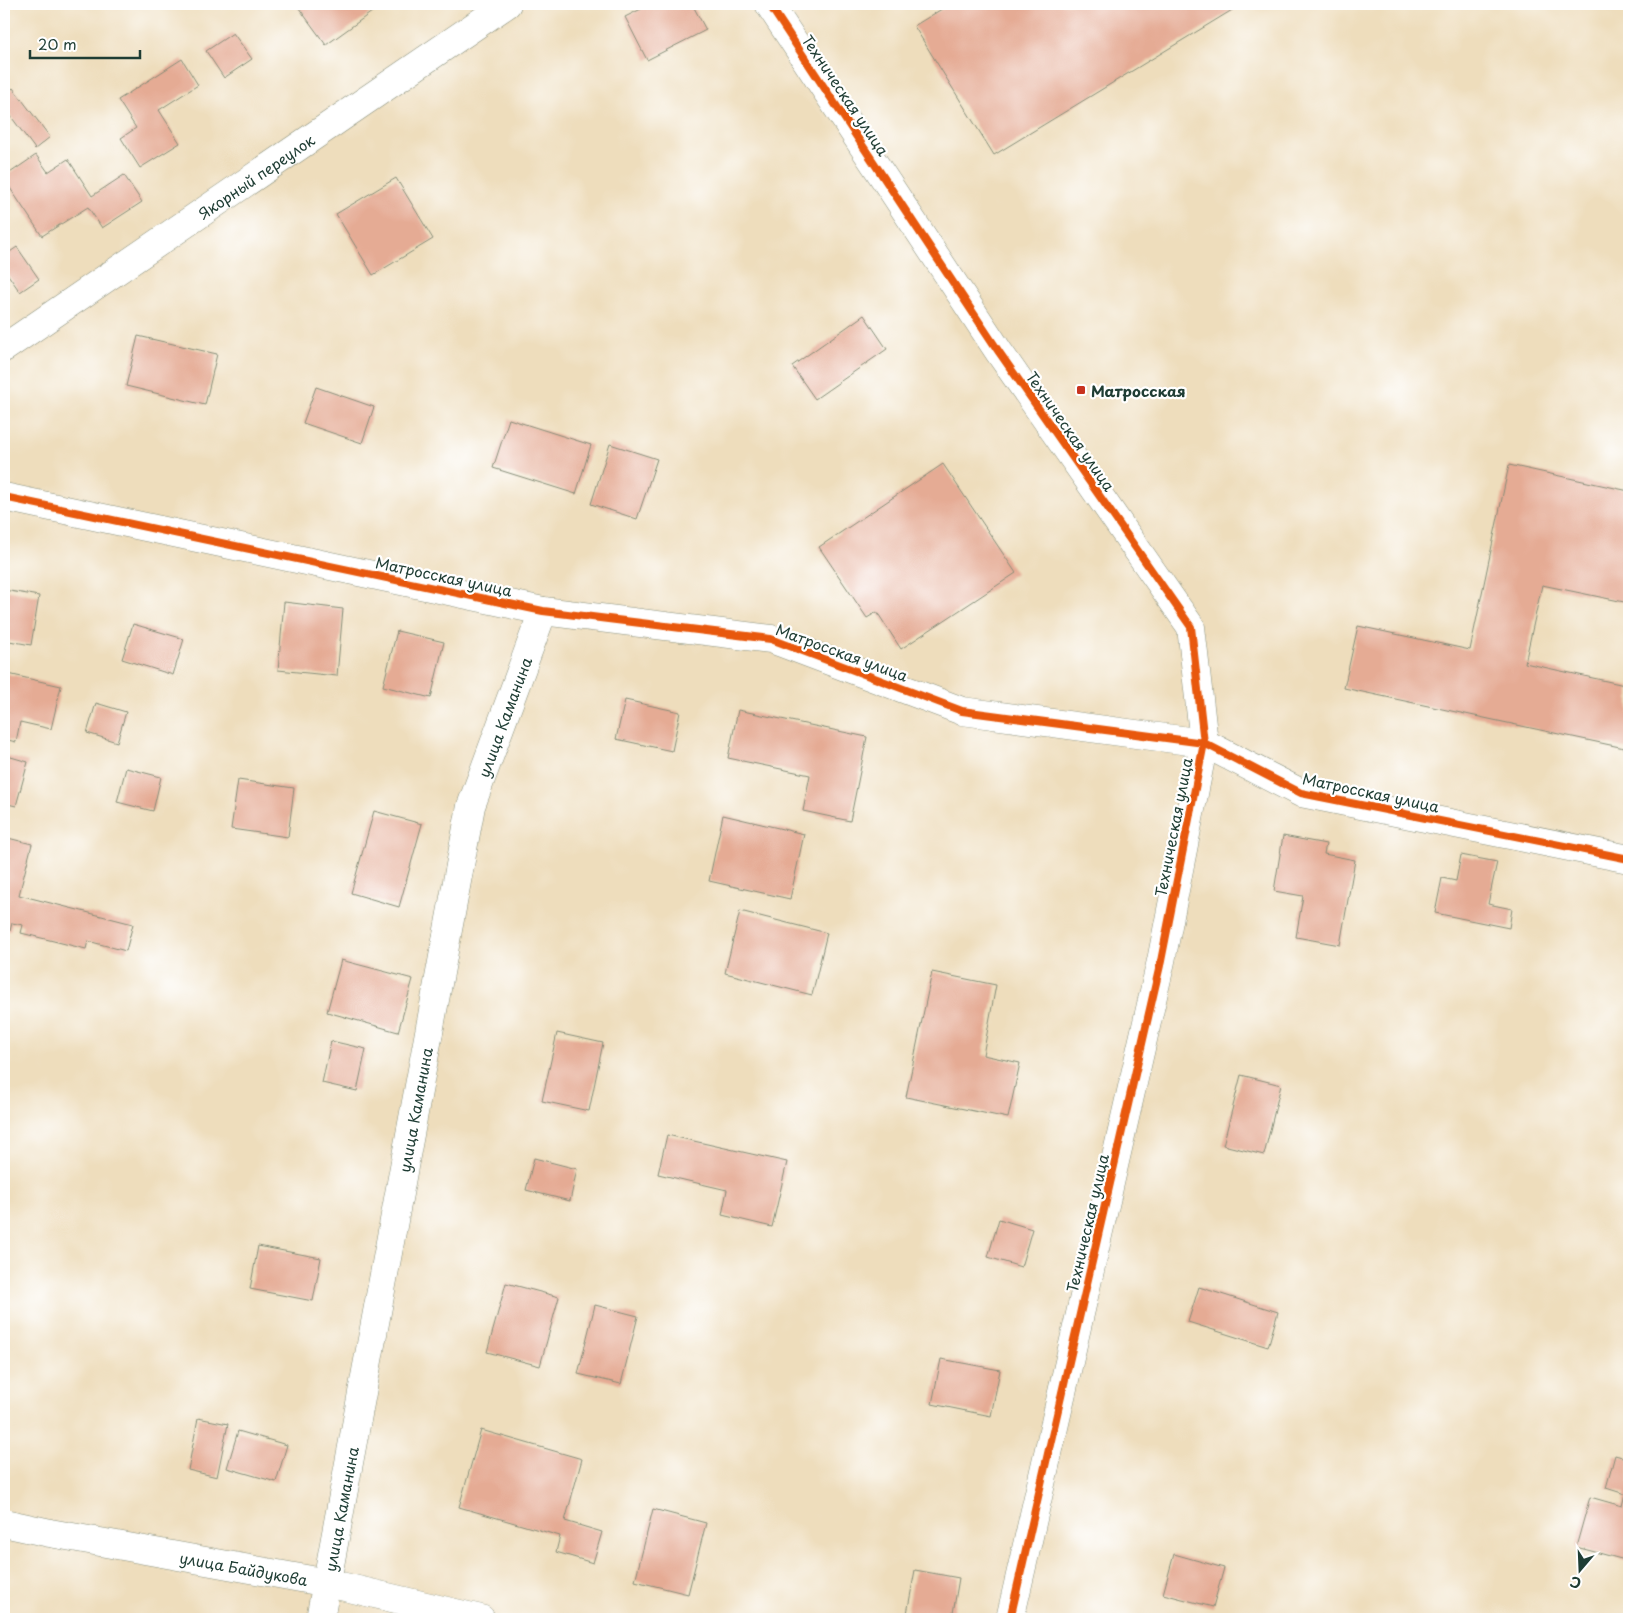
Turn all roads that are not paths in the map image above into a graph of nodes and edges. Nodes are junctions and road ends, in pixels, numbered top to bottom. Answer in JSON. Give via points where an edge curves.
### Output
{"nodes":[{"id":1,"x":506,"y":4,"type":"edge"},
{"id":2,"x":768,"y":4,"type":"edge"},
{"id":3,"x":4,"y":348,"type":"edge"},
{"id":4,"x":4,"y":497,"type":"edge"},
{"id":5,"x":542,"y":611,"type":"junction"},
{"id":6,"x":1204,"y":742,"type":"junction"},
{"id":7,"x":1629,"y":859,"type":"edge"},
{"id":8,"x":4,"y":1523,"type":"edge"},
{"id":9,"x":328,"y":1583,"type":"junction"},
{"id":10,"x":320,"y":1619,"type":"edge"},
{"id":11,"x":481,"y":1619,"type":"edge"},
{"id":12,"x":1010,"y":1619,"type":"edge"}],
"edges":[{"from":1,"to":3,"type":"street","name":"Якорный переулок"},
{"from":2,"to":6,"type":"street","name":"Техническая улица","via":[[999,352],[1191,628]]},
{"from":4,"to":5,"type":"street","name":"Матросская улица"},
{"from":5,"to":6,"type":"street","name":"Матросская улица","via":[[771,639],[962,711]]},
{"from":5,"to":9,"type":"street","name":"улица Каманина","via":[[471,806]]},
{"from":6,"to":7,"type":"street","name":"Матросская улица","via":[[1301,794]]},
{"from":6,"to":12,"type":"street","name":"Техническая улица","via":[[1161,961]]},
{"from":8,"to":9,"type":"street","name":"улица Байдукова"},
{"from":9,"to":10,"type":"street","name":"улица Каманина"},
{"from":9,"to":11,"type":"street","name":"улица Байдукова"}]}
